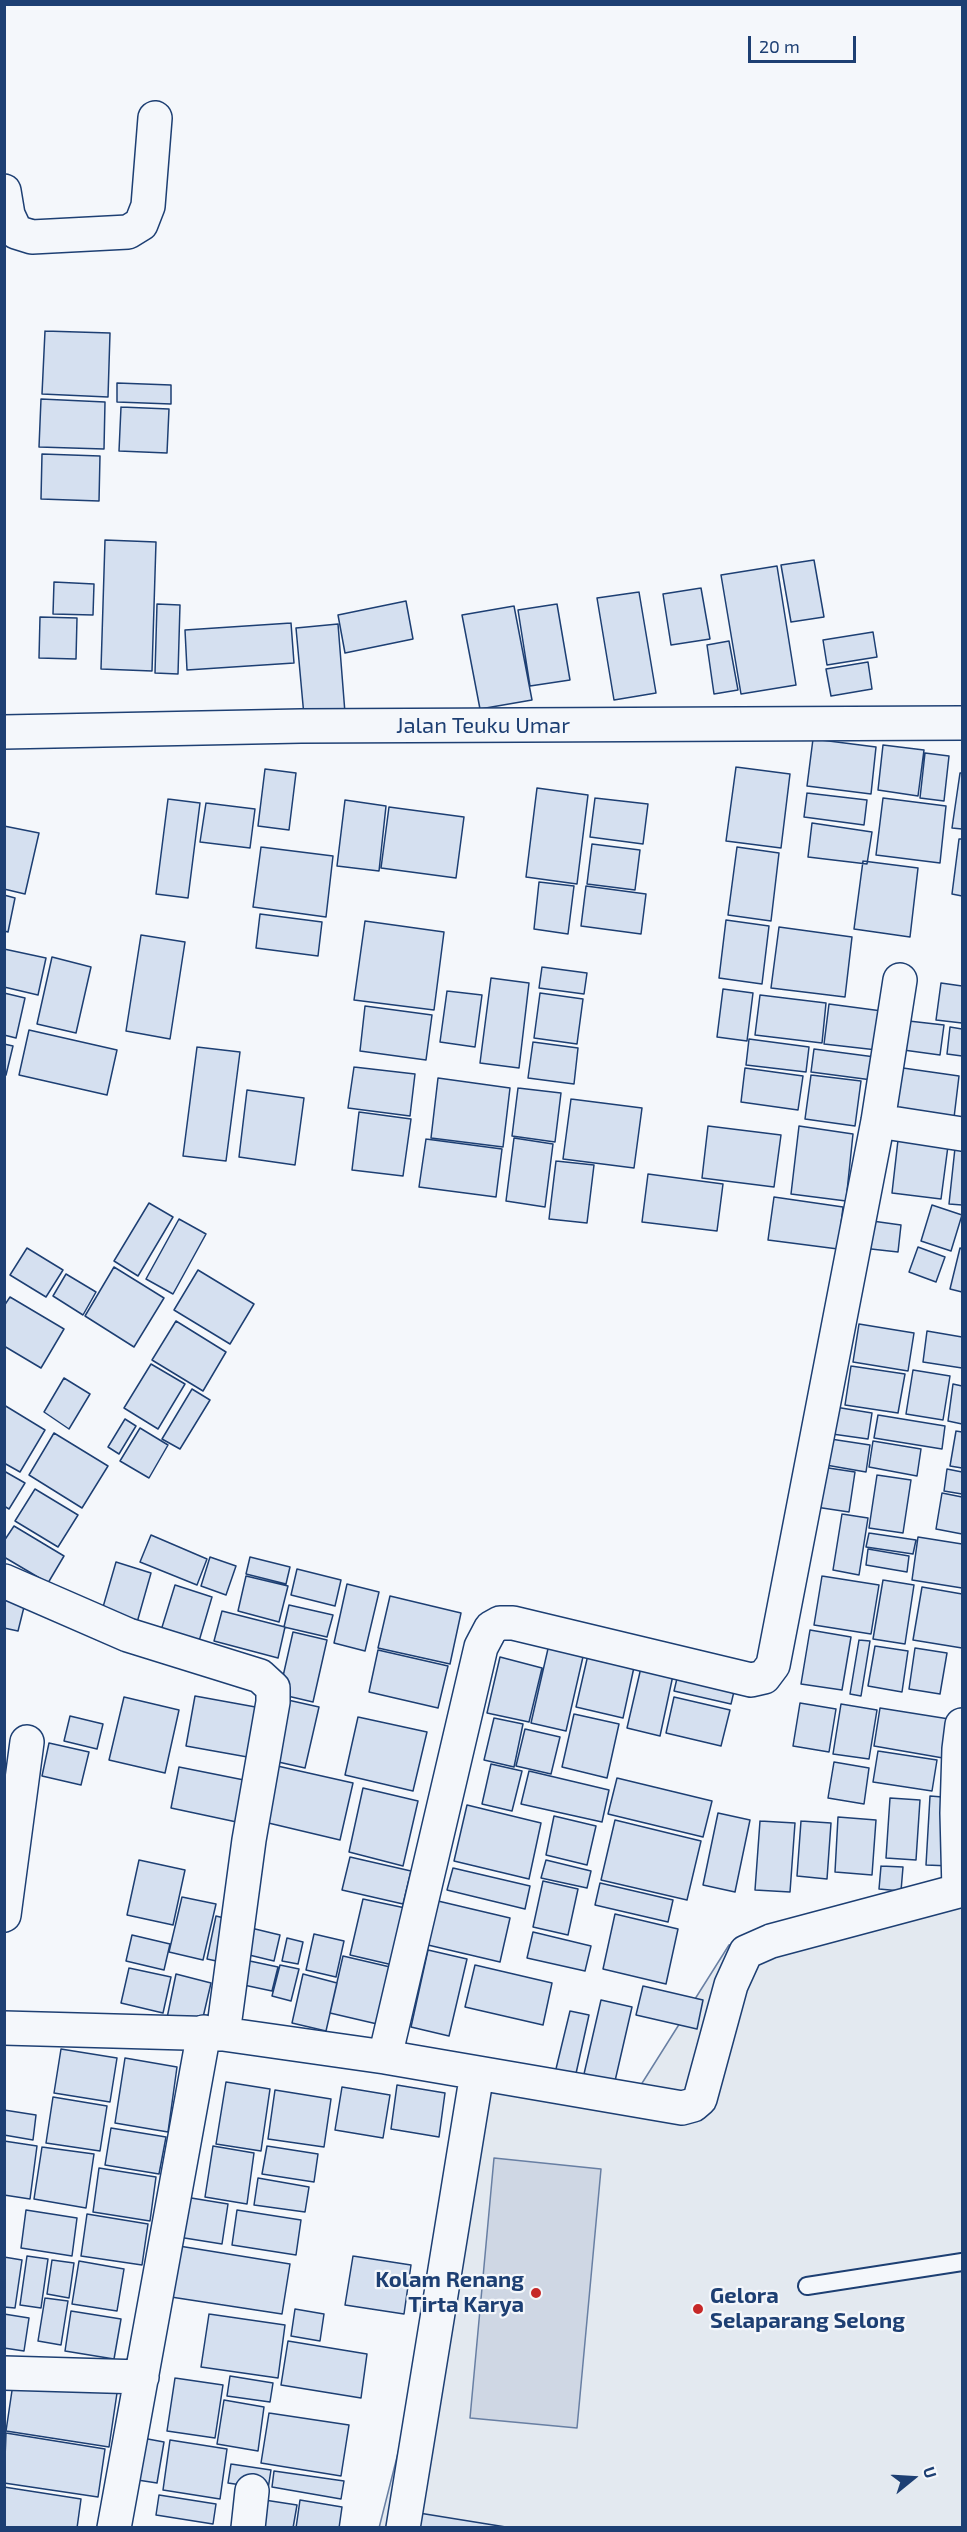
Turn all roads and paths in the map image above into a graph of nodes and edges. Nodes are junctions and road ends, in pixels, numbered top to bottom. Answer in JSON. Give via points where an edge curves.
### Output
{"nodes":[{"id":1,"x":155,"y":118,"type":"dead end"},
{"id":2,"x":4,"y":192,"type":"edge"},
{"id":3,"x":963,"y":723,"type":"edge"},
{"id":4,"x":4,"y":732,"type":"edge"},
{"id":5,"x":900,"y":980,"type":"dead end"},
{"id":6,"x":878,"y":1121,"type":"junction"},
{"id":7,"x":963,"y":1134,"type":"edge"},
{"id":8,"x":4,"y":1581,"type":"edge"},
{"id":9,"x":963,"y":1725,"type":"edge"},
{"id":10,"x":27,"y":1742,"type":"dead end"},
{"id":11,"x":961,"y":1890,"type":"edge"},
{"id":12,"x":4,"y":1915,"type":"edge"},
{"id":13,"x":4,"y":2028,"type":"edge"},
{"id":14,"x":213,"y":2033,"type":"junction"},
{"id":15,"x":384,"y":2057,"type":"junction"},
{"id":16,"x":477,"y":2073,"type":"junction"},
{"id":17,"x":963,"y":2262,"type":"edge"},
{"id":18,"x":807,"y":2286,"type":"dead end"},
{"id":19,"x":4,"y":2373,"type":"edge"},
{"id":20,"x":142,"y":2377,"type":"junction"},
{"id":21,"x":252,"y":2491,"type":"dead end"},
{"id":22,"x":114,"y":2528,"type":"edge"},
{"id":23,"x":248,"y":2528,"type":"edge"},
{"id":24,"x":403,"y":2528,"type":"edge"}],
"edges":[{"from":1,"to":2,"type":"street","via":[[148,206],[141,224],[128,232],[32,237],[16,232]]},
{"from":3,"to":4,"type":"street","name":"Jalan Teuku Umar","via":[[301,726]]},
{"from":5,"to":6,"type":"street"},
{"from":6,"to":7,"type":"street"},
{"from":6,"to":15,"type":"street","via":[[773,1665],[764,1677],[751,1680],[513,1623],[490,1628],[482,1647]]},
{"from":8,"to":14,"type":"street","via":[[128,1635],[260,1676],[273,1688]]},
{"from":9,"to":11,"type":"street","via":[[957,1813]]},
{"from":10,"to":12,"type":"street"},
{"from":11,"to":16,"type":"street","via":[[771,1941],[746,1952],[731,1985],[700,2099],[693,2105],[675,2108]]},
{"from":13,"to":14,"type":"street"},
{"from":14,"to":15,"type":"street"},
{"from":14,"to":20,"type":"street"},
{"from":15,"to":16,"type":"street"},
{"from":16,"to":24,"type":"street"},
{"from":17,"to":18,"type":"lane"},
{"from":19,"to":20,"type":"street"},
{"from":20,"to":22,"type":"street"},
{"from":21,"to":23,"type":"street"}]}
